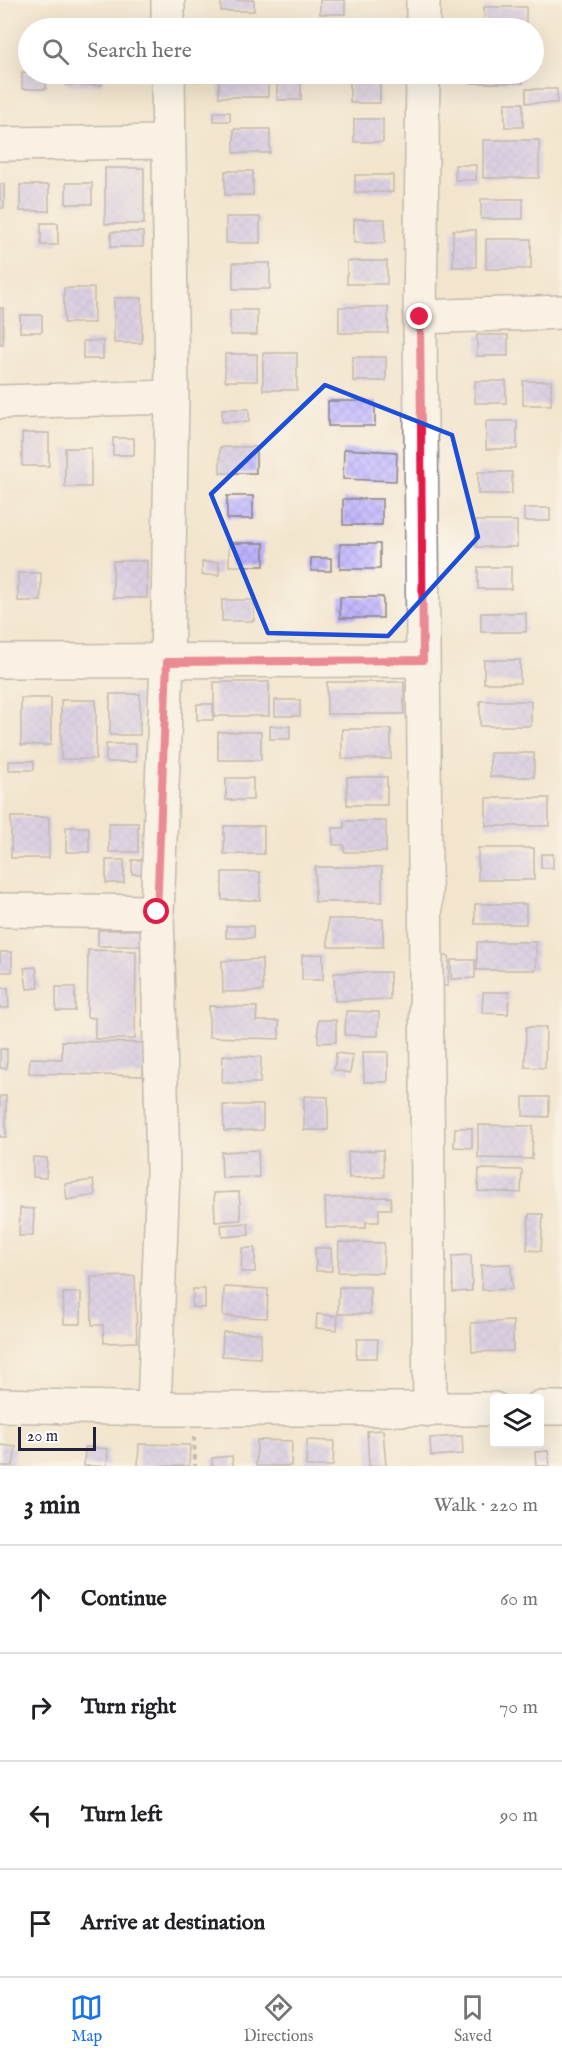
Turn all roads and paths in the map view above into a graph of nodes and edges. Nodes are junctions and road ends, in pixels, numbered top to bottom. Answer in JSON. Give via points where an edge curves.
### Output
{"nodes":[{"id":1,"x":168,"y":0,"type":"edge"},
{"id":2,"x":423,"y":0,"type":"edge"},
{"id":3,"x":168,"y":18,"type":"edge"},
{"id":4,"x":423,"y":18,"type":"edge"},
{"id":5,"x":168,"y":84,"type":"edge"},
{"id":6,"x":423,"y":84,"type":"edge"},
{"id":7,"x":167,"y":142,"type":"junction"},
{"id":8,"x":0,"y":144,"type":"edge"},
{"id":9,"x":562,"y":312,"type":"edge"},
{"id":10,"x":420,"y":317,"type":"junction"},
{"id":11,"x":172,"y":398,"type":"junction"},
{"id":12,"x":0,"y":402,"type":"edge"},
{"id":13,"x":423,"y":660,"type":"junction"},
{"id":14,"x":0,"y":661,"type":"edge"},
{"id":15,"x":167,"y":662,"type":"junction"},
{"id":16,"x":0,"y":910,"type":"edge"},
{"id":17,"x":157,"y":912,"type":"junction"},
{"id":18,"x":0,"y":1405,"type":"edge"},
{"id":19,"x":544,"y":1408,"type":"edge"},
{"id":20,"x":562,"y":1408,"type":"edge"},
{"id":21,"x":154,"y":1409,"type":"junction"},
{"id":22,"x":490,"y":1409,"type":"edge"},
{"id":23,"x":430,"y":1410,"type":"junction"}],
"edges":[{"from":1,"to":3,"type":"street"},
{"from":2,"to":4,"type":"street"},
{"from":5,"to":7,"type":"street"},
{"from":6,"to":10,"type":"street"},
{"from":7,"to":8,"type":"street"},
{"from":7,"to":11,"type":"street"},
{"from":9,"to":10,"type":"street"},
{"from":10,"to":13,"type":"street"},
{"from":11,"to":12,"type":"street"},
{"from":11,"to":15,"type":"street"},
{"from":13,"to":15,"type":"street"},
{"from":13,"to":23,"type":"street"},
{"from":14,"to":15,"type":"street"},
{"from":15,"to":17,"type":"street"},
{"from":16,"to":17,"type":"street"},
{"from":17,"to":21,"type":"street","via":[[163,1172]]},
{"from":18,"to":21,"type":"street"},
{"from":19,"to":20,"type":"street"},
{"from":21,"to":23,"type":"street"},
{"from":22,"to":23,"type":"street"}]}
